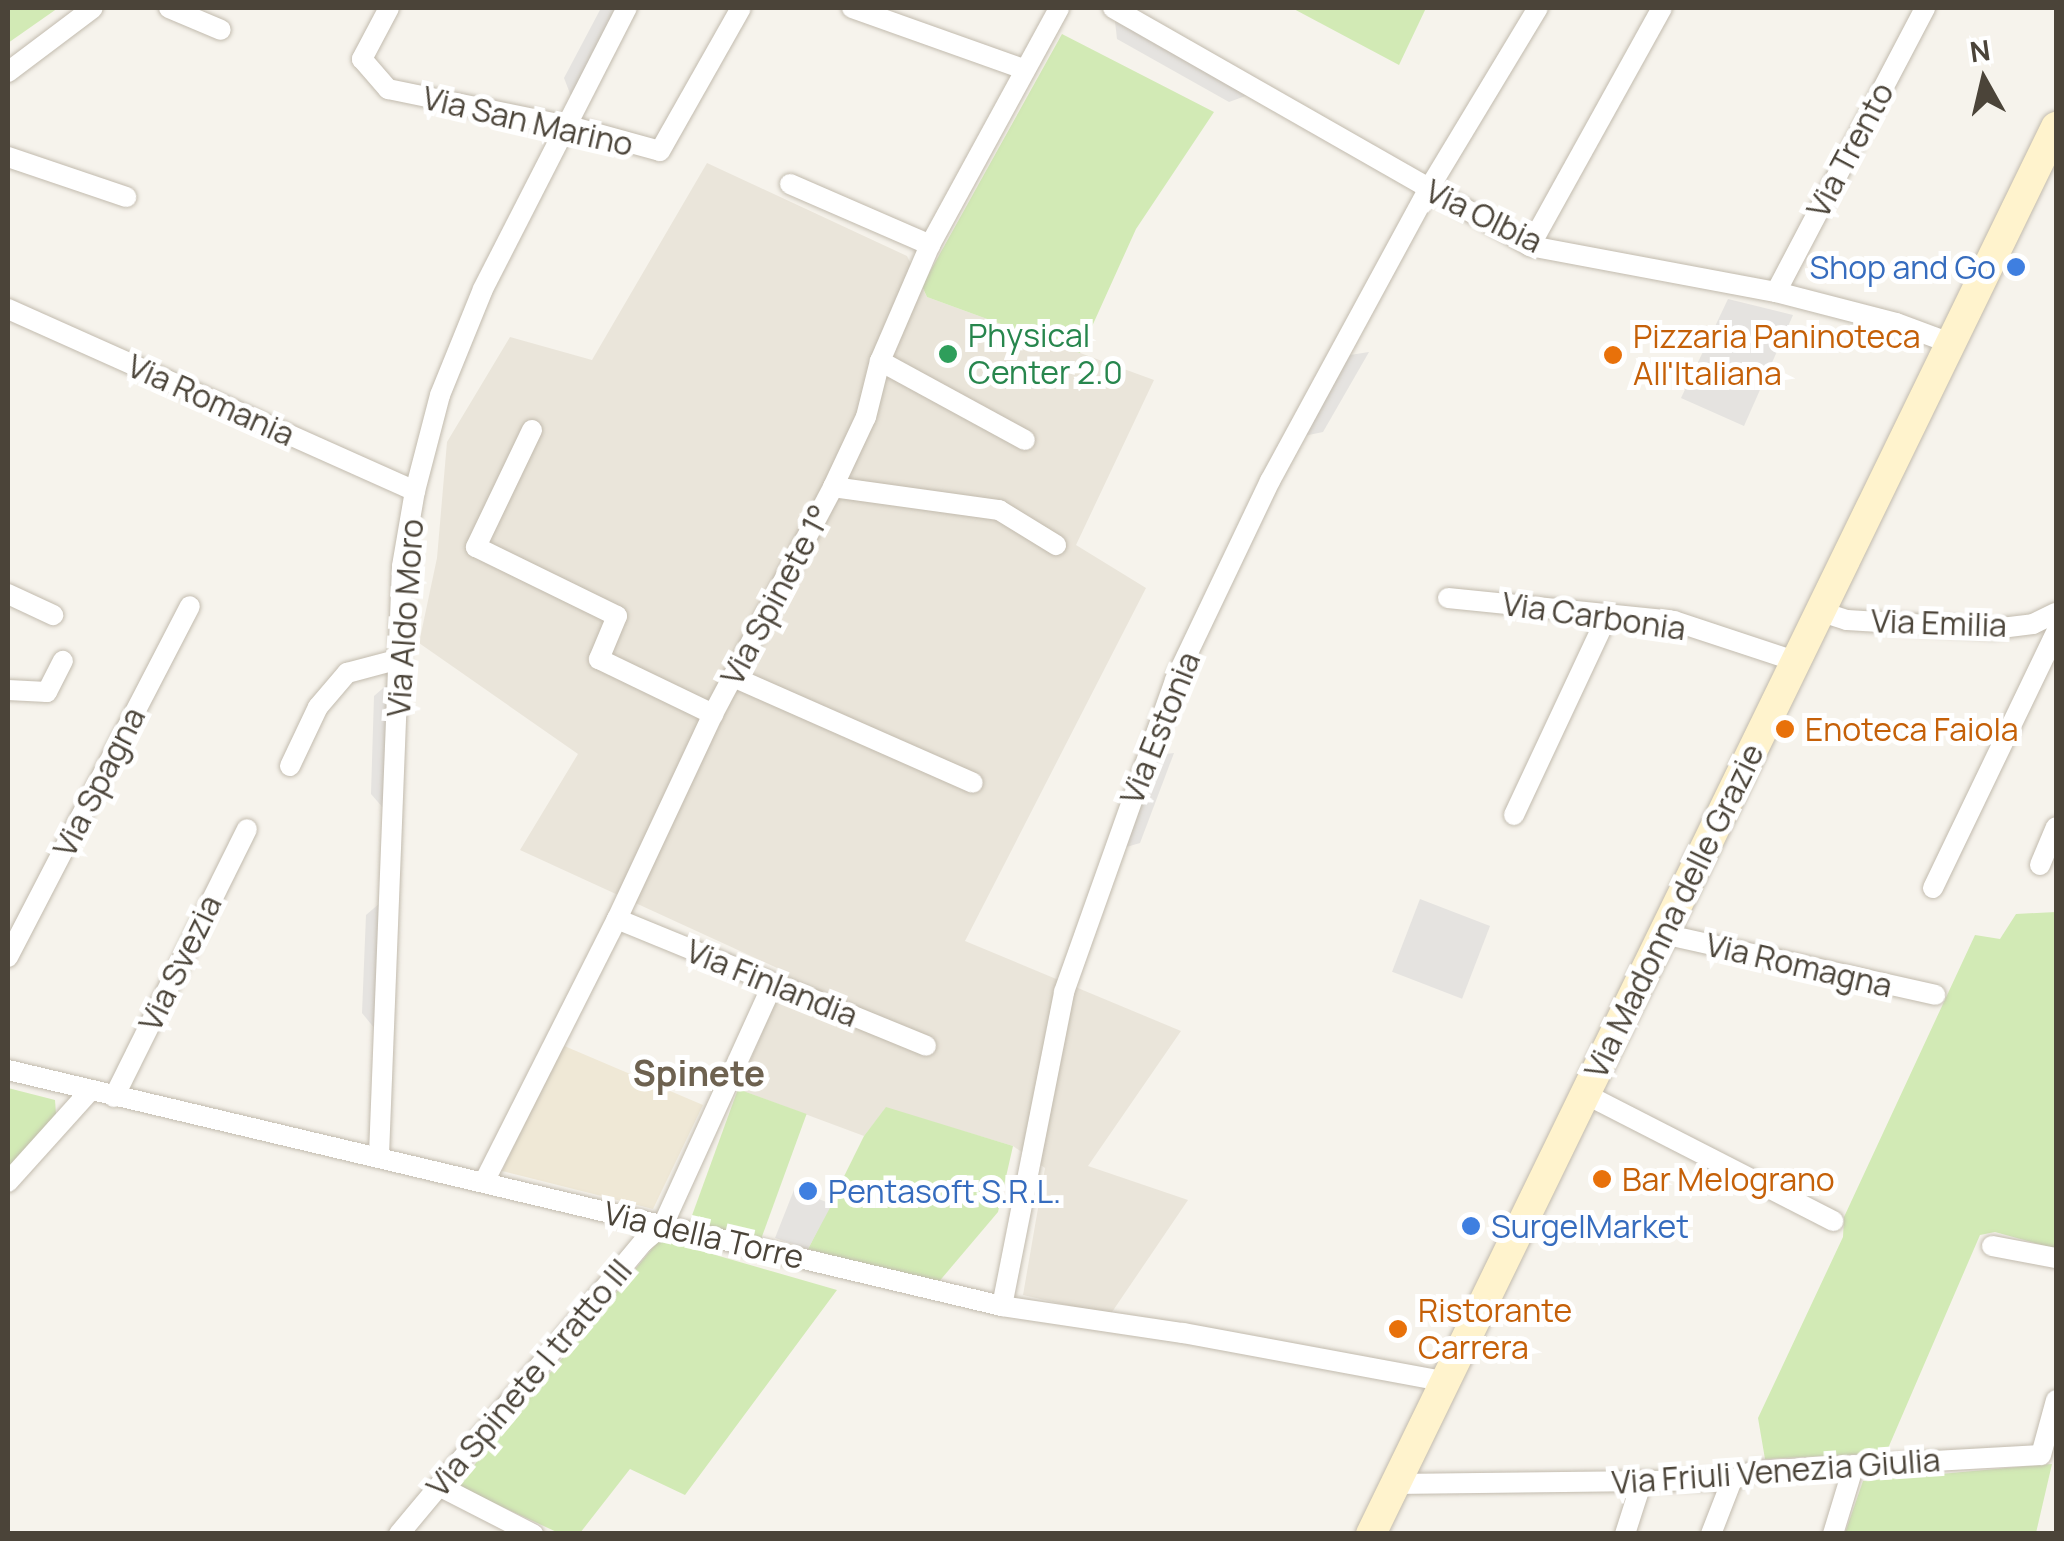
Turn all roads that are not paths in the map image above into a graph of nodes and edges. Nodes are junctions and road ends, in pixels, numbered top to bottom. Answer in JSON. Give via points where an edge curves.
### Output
{"nodes":[{"id":1,"x":93,"y":8,"type":"edge"},
{"id":2,"x":169,"y":8,"type":"edge"},
{"id":3,"x":389,"y":8,"type":"edge"},
{"id":4,"x":627,"y":8,"type":"edge"},
{"id":5,"x":741,"y":8,"type":"edge"},
{"id":6,"x":852,"y":8,"type":"edge"},
{"id":7,"x":1059,"y":8,"type":"edge"},
{"id":8,"x":1113,"y":8,"type":"edge"},
{"id":9,"x":1538,"y":8,"type":"edge"},
{"id":10,"x":1662,"y":8,"type":"edge"},
{"id":11,"x":1925,"y":8,"type":"edge"},
{"id":12,"x":221,"y":30,"type":"dead end"},
{"id":13,"x":1023,"y":69,"type":"junction"},
{"id":14,"x":8,"y":72,"type":"edge"},
{"id":15,"x":569,"y":126,"type":"junction"},
{"id":16,"x":2056,"y":127,"type":"edge"},
{"id":17,"x":8,"y":156,"type":"edge"},
{"id":18,"x":790,"y":184,"type":"dead end"},
{"id":19,"x":1428,"y":190,"type":"junction"},
{"id":20,"x":126,"y":198,"type":"dead end"},
{"id":21,"x":930,"y":245,"type":"junction"},
{"id":22,"x":1530,"y":246,"type":"junction"},
{"id":23,"x":1776,"y":292,"type":"junction"},
{"id":24,"x":8,"y":309,"type":"edge"},
{"id":25,"x":1950,"y":343,"type":"junction"},
{"id":26,"x":880,"y":361,"type":"junction"},
{"id":27,"x":532,"y":430,"type":"dead end"},
{"id":28,"x":1025,"y":440,"type":"dead end"},
{"id":29,"x":833,"y":488,"type":"junction"},
{"id":30,"x":415,"y":490,"type":"junction"},
{"id":31,"x":1056,"y":544,"type":"dead end"},
{"id":32,"x":8,"y":594,"type":"edge"},
{"id":33,"x":1448,"y":598,"type":"dead end"},
{"id":34,"x":190,"y":606,"type":"dead end"},
{"id":35,"x":1819,"y":611,"type":"junction"},
{"id":36,"x":2056,"y":613,"type":"edge"},
{"id":37,"x":1608,"y":614,"type":"junction"},
{"id":38,"x":53,"y":615,"type":"dead end"},
{"id":39,"x":2056,"y":632,"type":"edge"},
{"id":40,"x":400,"y":658,"type":"junction"},
{"id":41,"x":63,"y":661,"type":"dead end"},
{"id":42,"x":1795,"y":661,"type":"junction"},
{"id":43,"x":733,"y":677,"type":"junction"},
{"id":44,"x":8,"y":690,"type":"edge"},
{"id":45,"x":712,"y":714,"type":"junction"},
{"id":46,"x":290,"y":766,"type":"dead end"},
{"id":47,"x":972,"y":783,"type":"dead end"},
{"id":48,"x":1514,"y":815,"type":"dead end"},
{"id":49,"x":2056,"y":827,"type":"edge"},
{"id":50,"x":247,"y":829,"type":"dead end"},
{"id":51,"x":2040,"y":865,"type":"dead end"},
{"id":52,"x":1934,"y":888,"type":"dead end"},
{"id":53,"x":618,"y":920,"type":"junction"},
{"id":54,"x":1663,"y":934,"type":"junction"},
{"id":55,"x":8,"y":957,"type":"edge"},
{"id":56,"x":773,"y":984,"type":"junction"},
{"id":57,"x":1935,"y":995,"type":"dead end"},
{"id":58,"x":926,"y":1046,"type":"dead end"},
{"id":59,"x":8,"y":1070,"type":"edge"},
{"id":60,"x":89,"y":1092,"type":"junction"},
{"id":61,"x":1585,"y":1094,"type":"junction"},
{"id":62,"x":114,"y":1096,"type":"junction"},
{"id":63,"x":379,"y":1155,"type":"junction"},
{"id":64,"x":485,"y":1180,"type":"junction"},
{"id":65,"x":8,"y":1182,"type":"edge"},
{"id":66,"x":1833,"y":1220,"type":"dead end"},
{"id":67,"x":663,"y":1225,"type":"junction"},
{"id":68,"x":1992,"y":1246,"type":"dead end"},
{"id":69,"x":2056,"y":1258,"type":"edge"},
{"id":70,"x":1002,"y":1306,"type":"junction"},
{"id":71,"x":1443,"y":1381,"type":"junction"},
{"id":72,"x":2056,"y":1400,"type":"edge"},
{"id":73,"x":1854,"y":1465,"type":"junction"},
{"id":74,"x":1732,"y":1480,"type":"junction"},
{"id":75,"x":1642,"y":1482,"type":"junction"},
{"id":76,"x":1395,"y":1484,"type":"junction"},
{"id":77,"x":439,"y":1486,"type":"junction"},
{"id":78,"x":519,"y":1531,"type":"edge"},
{"id":79,"x":398,"y":1534,"type":"edge"},
{"id":80,"x":1371,"y":1534,"type":"edge"},
{"id":81,"x":1625,"y":1534,"type":"edge"},
{"id":82,"x":1711,"y":1534,"type":"edge"},
{"id":83,"x":1834,"y":1534,"type":"edge"}],
"edges":[{"from":1,"to":14,"type":"street"},
{"from":2,"to":12,"type":"street"},
{"from":3,"to":15,"type":"street","name":"Via San Marino","via":[[362,59],[388,89]]},
{"from":4,"to":15,"type":"street","name":"Via Aldo Moro"},
{"from":5,"to":15,"type":"street","name":"Via San Marino","via":[[660,151]]},
{"from":6,"to":13,"type":"street"},
{"from":7,"to":13,"type":"street","name":"Via Spinete 1°"},
{"from":8,"to":19,"type":"street","name":"Via Olbia"},
{"from":9,"to":19,"type":"street","name":"Via Estonia"},
{"from":10,"to":22,"type":"street"},
{"from":11,"to":23,"type":"street","name":"Via Trento"},
{"from":13,"to":21,"type":"street","name":"Via Spinete 1°"},
{"from":15,"to":30,"type":"street","name":"Via Aldo Moro","via":[[483,289],[440,395]]},
{"from":16,"to":25,"type":"street","name":"Via Madonna delle Grazie"},
{"from":17,"to":20,"type":"street"},
{"from":18,"to":21,"type":"street"},
{"from":19,"to":22,"type":"street","name":"Via Olbia"},
{"from":19,"to":70,"type":"street","name":"Via Estonia","via":[[1270,480],[1175,680],[1064,992]]},
{"from":21,"to":26,"type":"street","name":"Via Spinete 1°"},
{"from":22,"to":23,"type":"street","name":"Via Olbia"},
{"from":23,"to":25,"type":"street","name":"Via Olbia"},
{"from":24,"to":30,"type":"street","name":"Via Romania"},
{"from":25,"to":35,"type":"street","name":"Via Madonna delle Grazie"},
{"from":26,"to":28,"type":"street"},
{"from":26,"to":29,"type":"street","name":"Via Spinete 1°","via":[[866,417]]},
{"from":27,"to":45,"type":"street","via":[[476,547],[617,616],[598,659]]},
{"from":29,"to":31,"type":"street","via":[[999,510]]},
{"from":29,"to":43,"type":"street","name":"Via Spinete 1°"},
{"from":30,"to":40,"type":"street","name":"Via Aldo Moro","via":[[402,566]]},
{"from":32,"to":38,"type":"street"},
{"from":33,"to":37,"type":"street","name":"Via Carbonia"},
{"from":34,"to":55,"type":"street","name":"Via Spagna"},
{"from":35,"to":36,"type":"street","name":"Via Emilia","via":[[1847,620],[1992,628],[2033,624]]},
{"from":35,"to":42,"type":"street","name":"Via Madonna delle Grazie"},
{"from":37,"to":42,"type":"street","name":"Via Carbonia","via":[[1674,621]]},
{"from":37,"to":48,"type":"street"},
{"from":39,"to":52,"type":"street"},
{"from":40,"to":46,"type":"street","via":[[347,674],[318,707]]},
{"from":40,"to":63,"type":"street","name":"Via Aldo Moro"},
{"from":41,"to":44,"type":"street","via":[[47,692]]},
{"from":42,"to":54,"type":"street","name":"Via Madonna delle Grazie"},
{"from":43,"to":45,"type":"street","name":"Via Spinete 1°"},
{"from":43,"to":47,"type":"street"},
{"from":45,"to":53,"type":"street","name":"Via Spinete 1°"},
{"from":49,"to":51,"type":"street"},
{"from":50,"to":62,"type":"street","name":"Via Svezia"},
{"from":53,"to":56,"type":"street","name":"Via Finlandia"},
{"from":53,"to":64,"type":"street","name":"Via Spinete 1°"},
{"from":54,"to":57,"type":"street","name":"Via Romagna"},
{"from":54,"to":61,"type":"street","name":"Via Madonna delle Grazie"},
{"from":56,"to":58,"type":"street","name":"Via Finlandia"},
{"from":56,"to":67,"type":"street"},
{"from":59,"to":60,"type":"street","name":"Via della Torre"},
{"from":60,"to":62,"type":"street","name":"Via della Torre"},
{"from":60,"to":65,"type":"street"},
{"from":61,"to":66,"type":"street"},
{"from":61,"to":71,"type":"street","name":"Via Madonna delle Grazie"},
{"from":62,"to":63,"type":"street","name":"Via della Torre"},
{"from":63,"to":64,"type":"street","name":"Via della Torre"},
{"from":64,"to":67,"type":"street","name":"Via della Torre"},
{"from":67,"to":70,"type":"street","name":"Via della Torre"},
{"from":67,"to":77,"type":"street","name":"Via Spinete I tratto III"},
{"from":68,"to":69,"type":"street"},
{"from":70,"to":71,"type":"street","name":"Via della Torre"},
{"from":71,"to":76,"type":"street","name":"Via Madonna delle Grazie"},
{"from":72,"to":73,"type":"street","name":"Via Friuli Venezia Giulia","via":[[2040,1454]]},
{"from":73,"to":74,"type":"street","name":"Via Friuli Venezia Giulia","via":[[1754,1471]]},
{"from":73,"to":83,"type":"street"},
{"from":74,"to":75,"type":"street","name":"Via Friuli Venezia Giulia"},
{"from":74,"to":82,"type":"street"},
{"from":75,"to":76,"type":"street","name":"Via Friuli Venezia Giulia"},
{"from":75,"to":81,"type":"street"},
{"from":76,"to":80,"type":"street","name":"Via Madonna delle Grazie"},
{"from":77,"to":78,"type":"street"},
{"from":77,"to":79,"type":"street","name":"Via Spinete I tratto III"}]}
